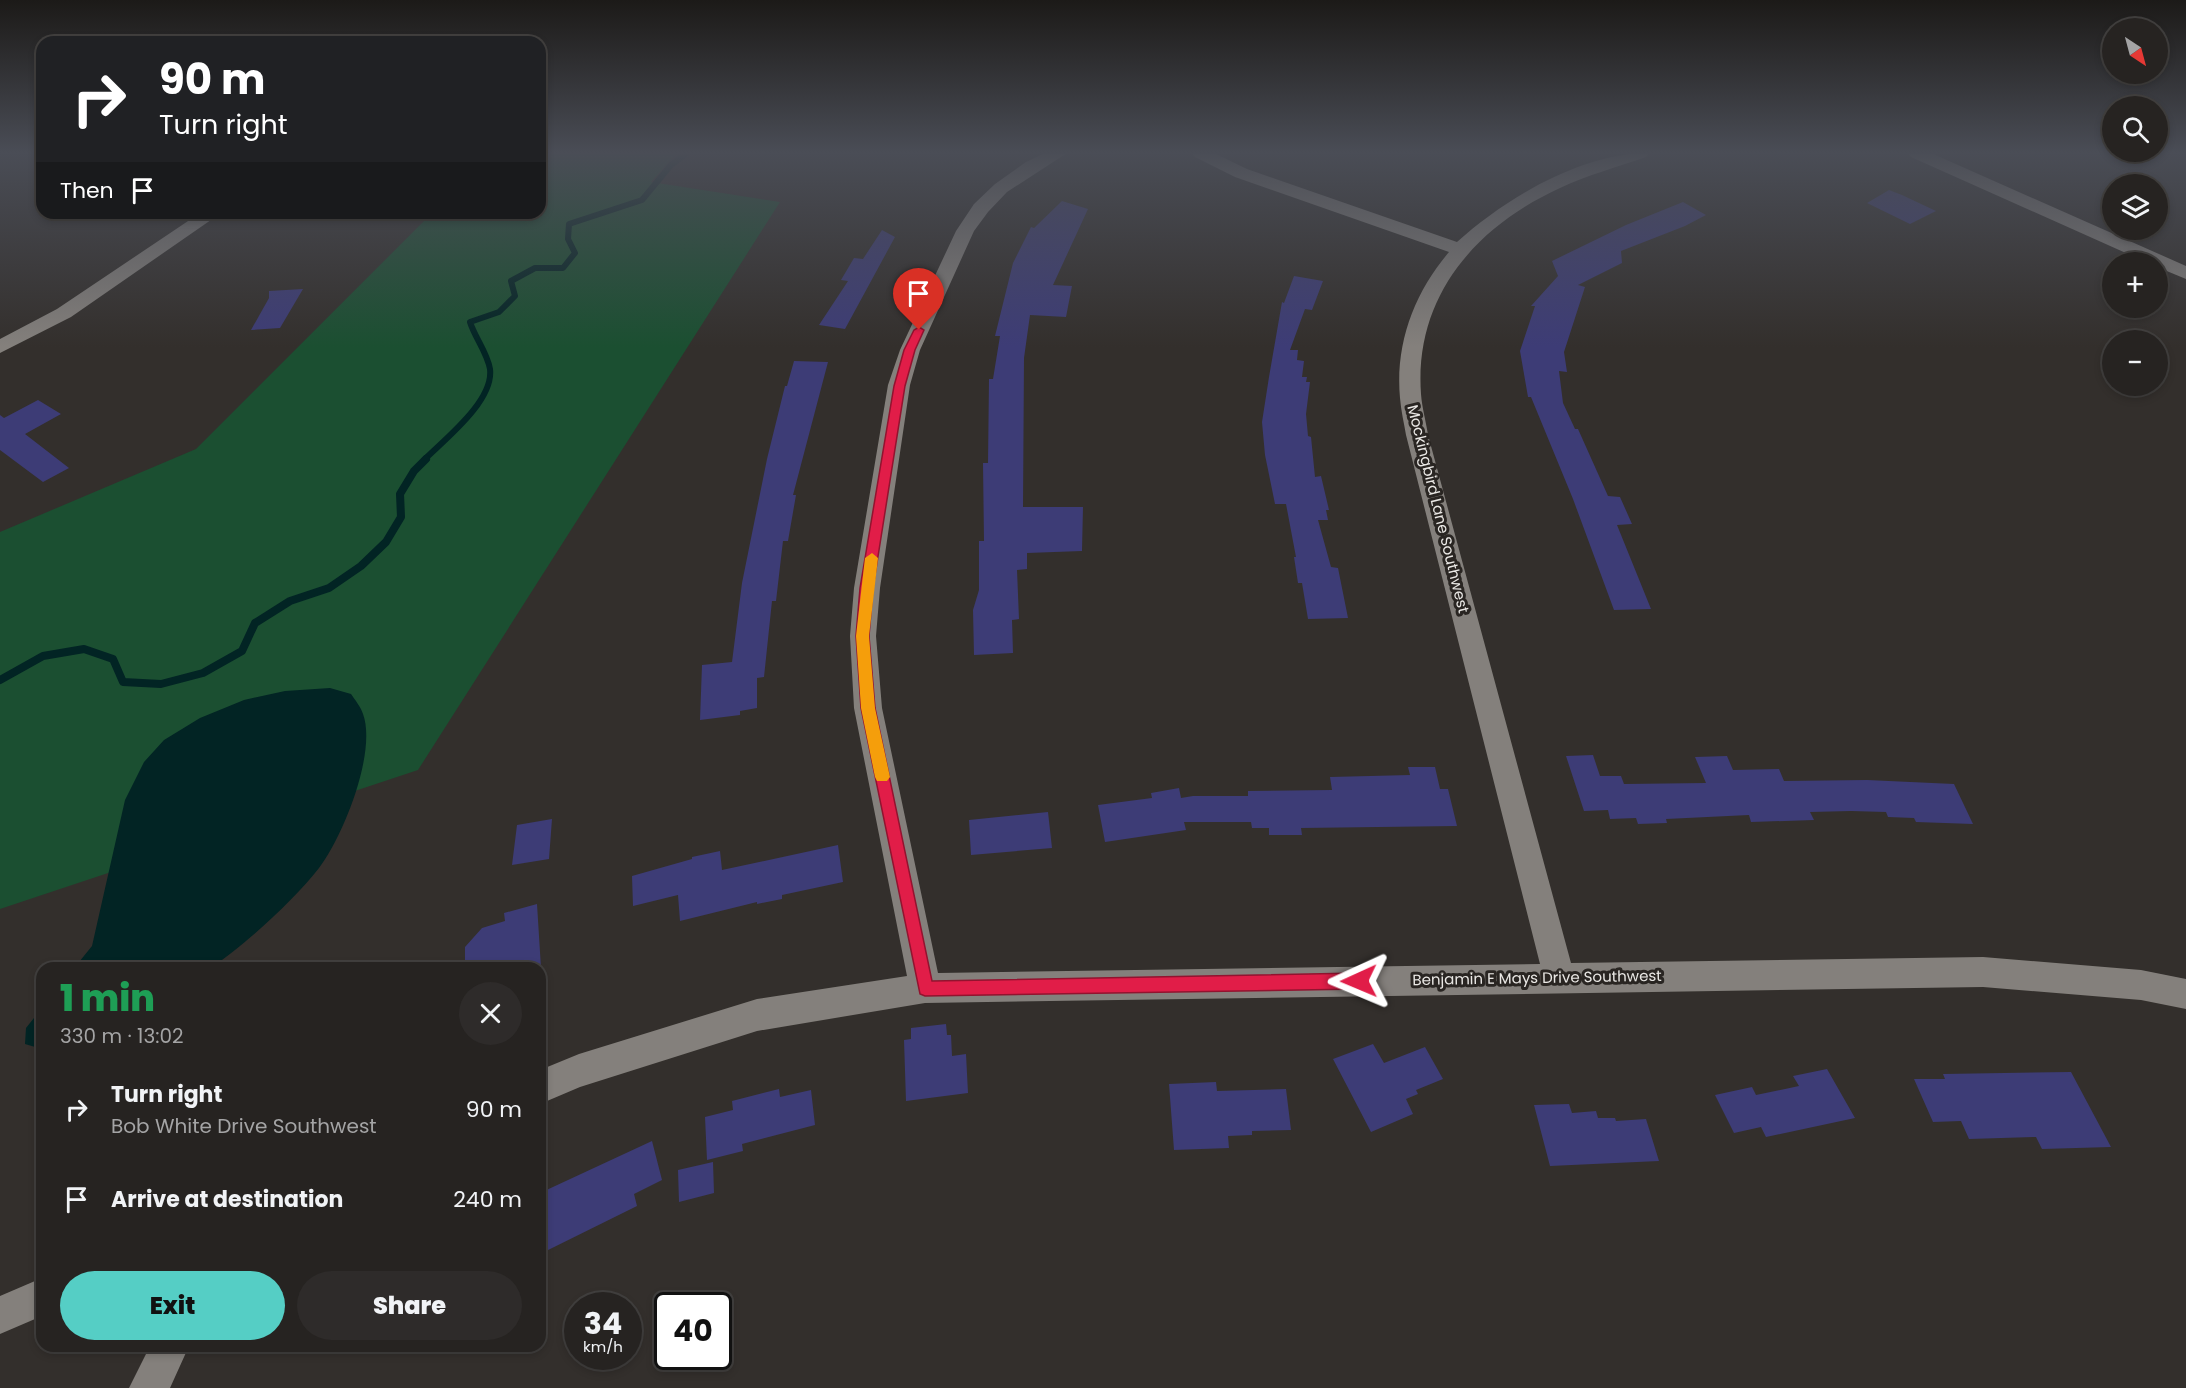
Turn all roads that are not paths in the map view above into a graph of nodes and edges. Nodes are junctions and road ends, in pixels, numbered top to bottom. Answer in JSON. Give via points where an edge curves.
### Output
{"nodes":[{"id":1,"x":974,"y":218,"type":"edge"},
{"id":2,"x":1369,"y":218,"type":"edge"},
{"id":3,"x":1494,"y":218,"type":"edge"},
{"id":4,"x":2062,"y":218,"type":"edge"},
{"id":5,"x":203,"y":219,"type":"edge"},
{"id":6,"x":1459,"y":249,"type":"junction"},
{"id":7,"x":2186,"y":273,"type":"edge"},
{"id":8,"x":0,"y":347,"type":"edge"},
{"id":9,"x":1559,"y":978,"type":"junction"},
{"id":10,"x":925,"y":988,"type":"junction"},
{"id":11,"x":2186,"y":994,"type":"edge"},
{"id":12,"x":546,"y":1085,"type":"edge"},
{"id":13,"x":36,"y":1300,"type":"edge"},
{"id":14,"x":0,"y":1315,"type":"edge"},
{"id":15,"x":167,"y":1352,"type":"edge"},
{"id":16,"x":149,"y":1388,"type":"edge"}],
"edges":[{"from":1,"to":10,"type":"street","via":[[910,350],[899,386],[863,636],[868,708]]},
{"from":2,"to":6,"type":"street"},
{"from":3,"to":6,"type":"street","name":"Mockingbird Lane Southwest"},
{"from":4,"to":7,"type":"street"},
{"from":5,"to":8,"type":"street","via":[[64,313]]},
{"from":6,"to":9,"type":"street","name":"Mockingbird Lane Southwest","via":[[1434,282],[1419,315],[1411,351],[1410,391],[1417,435]]},
{"from":9,"to":10,"type":"street","name":"Benjamin E Mays Drive Southwest"},
{"from":9,"to":11,"type":"street","name":"Benjamin E Mays Drive Southwest","via":[[1983,972],[2141,985]]},
{"from":10,"to":12,"type":"street","name":"Benjamin E Mays Drive Southwest","via":[[757,1015]]},
{"from":13,"to":14,"type":"street"},
{"from":15,"to":16,"type":"street"}]}
